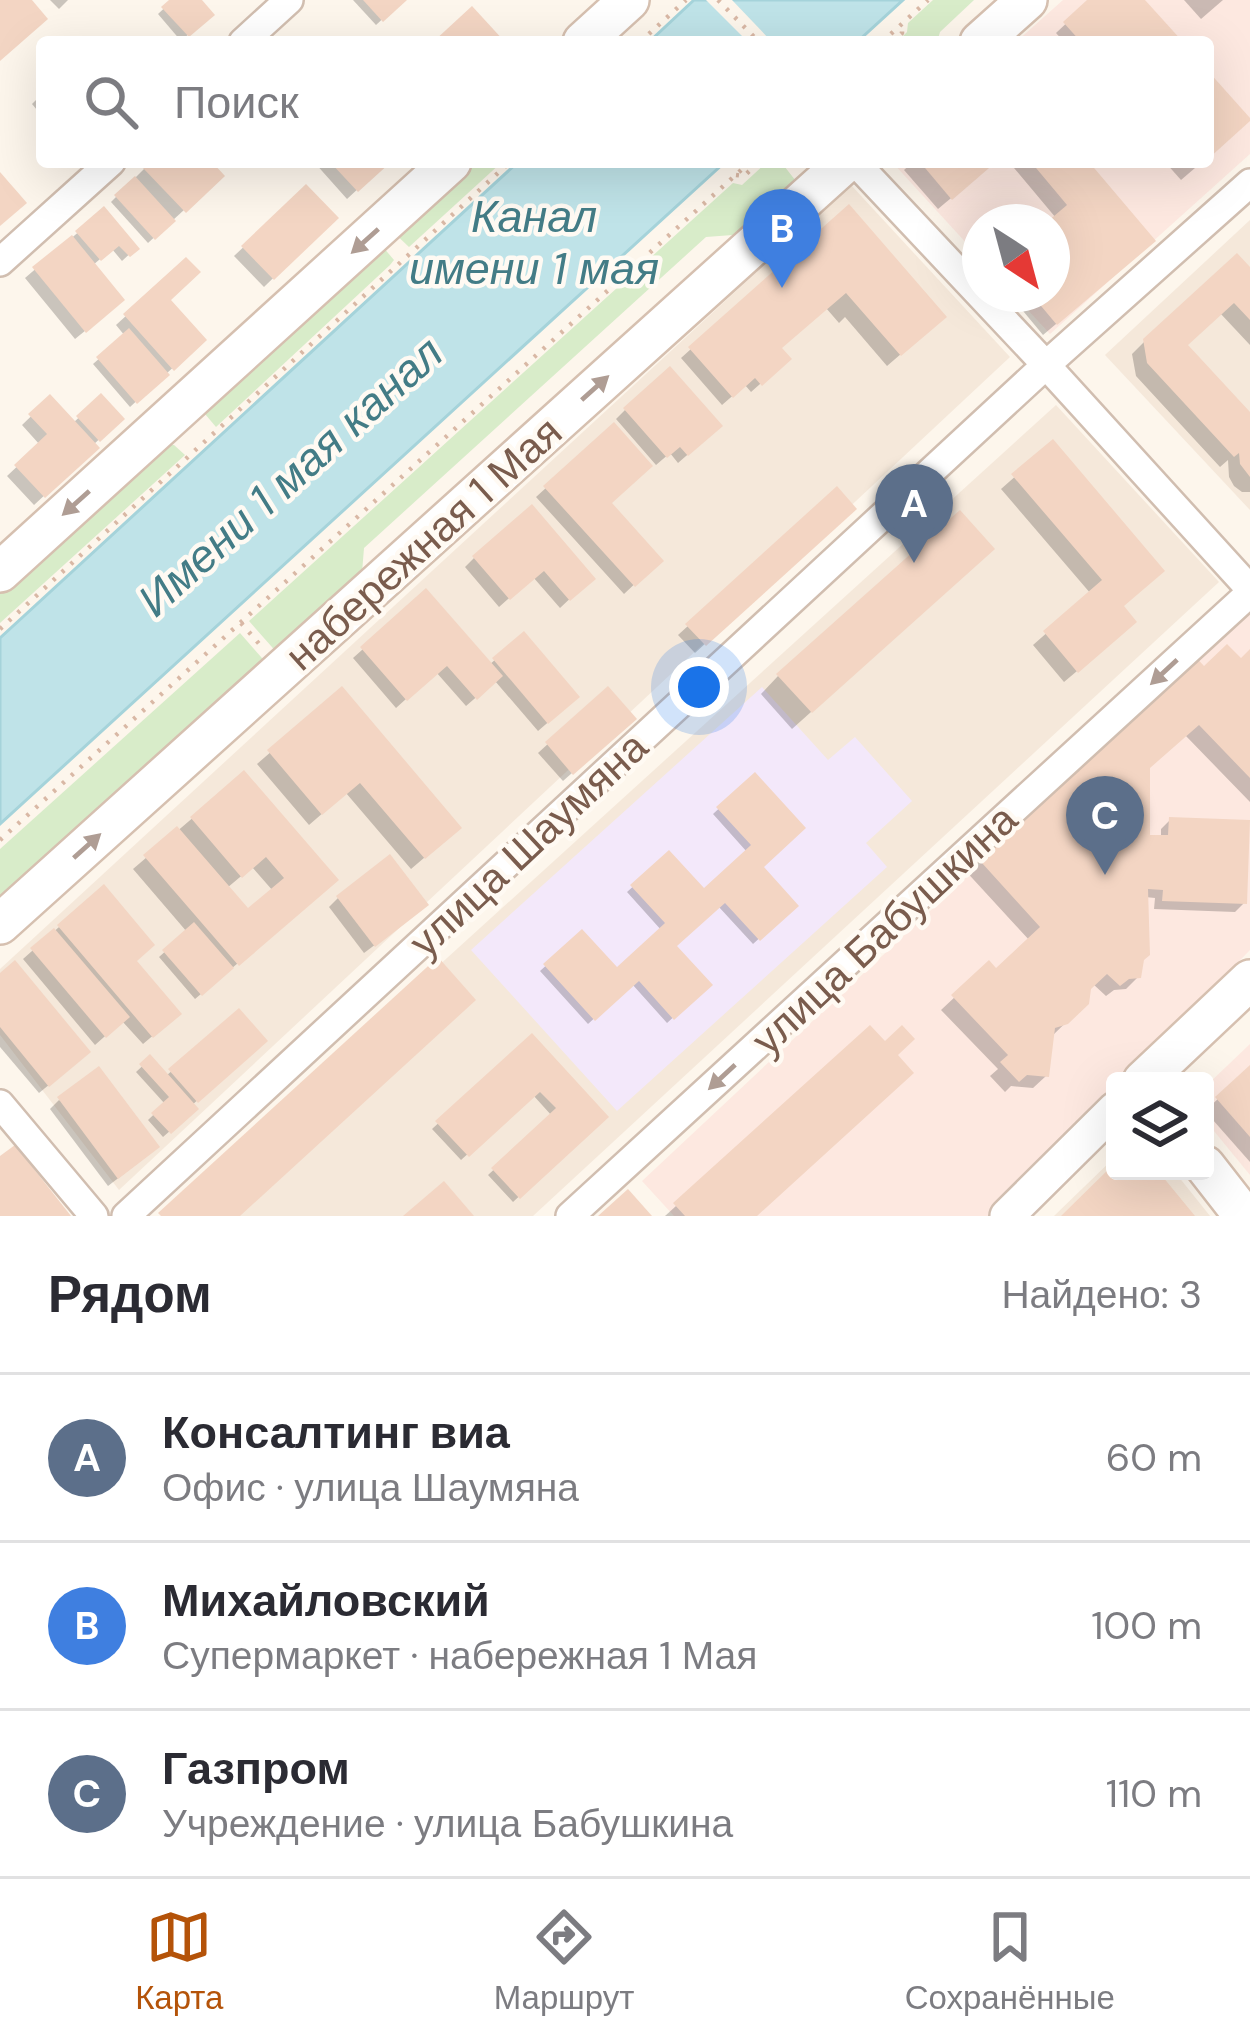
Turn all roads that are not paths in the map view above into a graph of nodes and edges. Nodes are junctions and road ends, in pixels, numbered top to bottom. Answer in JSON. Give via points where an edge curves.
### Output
{"nodes":[{"id":1,"x":289,"y":0,"type":"edge"},
{"id":2,"x":629,"y":0,"type":"edge"},
{"id":3,"x":1027,"y":0,"type":"edge"},
{"id":4,"x":250,"y":36,"type":"edge"},
{"id":5,"x":590,"y":36,"type":"edge"},
{"id":6,"x":987,"y":36,"type":"edge"},
{"id":7,"x":103,"y":168,"type":"edge"},
{"id":8,"x":444,"y":168,"type":"edge"},
{"id":9,"x":843,"y":168,"type":"edge"},
{"id":10,"x":856,"y":168,"type":"edge"},
{"id":11,"x":1250,"y":183,"type":"edge"},
{"id":12,"x":0,"y":262,"type":"edge"},
{"id":13,"x":1046,"y":365,"type":"junction"},
{"id":14,"x":0,"y":572,"type":"edge"},
{"id":15,"x":1250,"y":591,"type":"edge"},
{"id":16,"x":0,"y":924,"type":"edge"},
{"id":17,"x":1250,"y":980,"type":"edge"},
{"id":18,"x":1153,"y":1072,"type":"edge"},
{"id":19,"x":0,"y":1104,"type":"edge"},
{"id":20,"x":1106,"y":1118,"type":"edge"},
{"id":21,"x":1214,"y":1178,"type":"edge"},
{"id":22,"x":94,"y":1216,"type":"edge"},
{"id":23,"x":126,"y":1216,"type":"edge"},
{"id":24,"x":571,"y":1216,"type":"edge"},
{"id":25,"x":1007,"y":1216,"type":"edge"},
{"id":26,"x":1244,"y":1216,"type":"edge"}],
"edges":[{"from":1,"to":4,"type":"street"},
{"from":2,"to":5,"type":"main road"},
{"from":3,"to":6,"type":"main road"},
{"from":7,"to":12,"type":"street"},
{"from":8,"to":14,"type":"main road","one_way":true},
{"from":16,"to":9,"type":"main road","name":"набережная 1 Мая","one_way":true},
{"from":10,"to":13,"type":"street"},
{"from":11,"to":13,"type":"street","name":"улица Шаумяна"},
{"from":13,"to":15,"type":"street"},
{"from":13,"to":23,"type":"street","name":"улица Шаумяна"},
{"from":15,"to":24,"type":"street","name":"улица Бабушкина","one_way":true},
{"from":17,"to":18,"type":"main road"},
{"from":19,"to":22,"type":"street"},
{"from":20,"to":25,"type":"street"},
{"from":21,"to":26,"type":"main road"}]}
